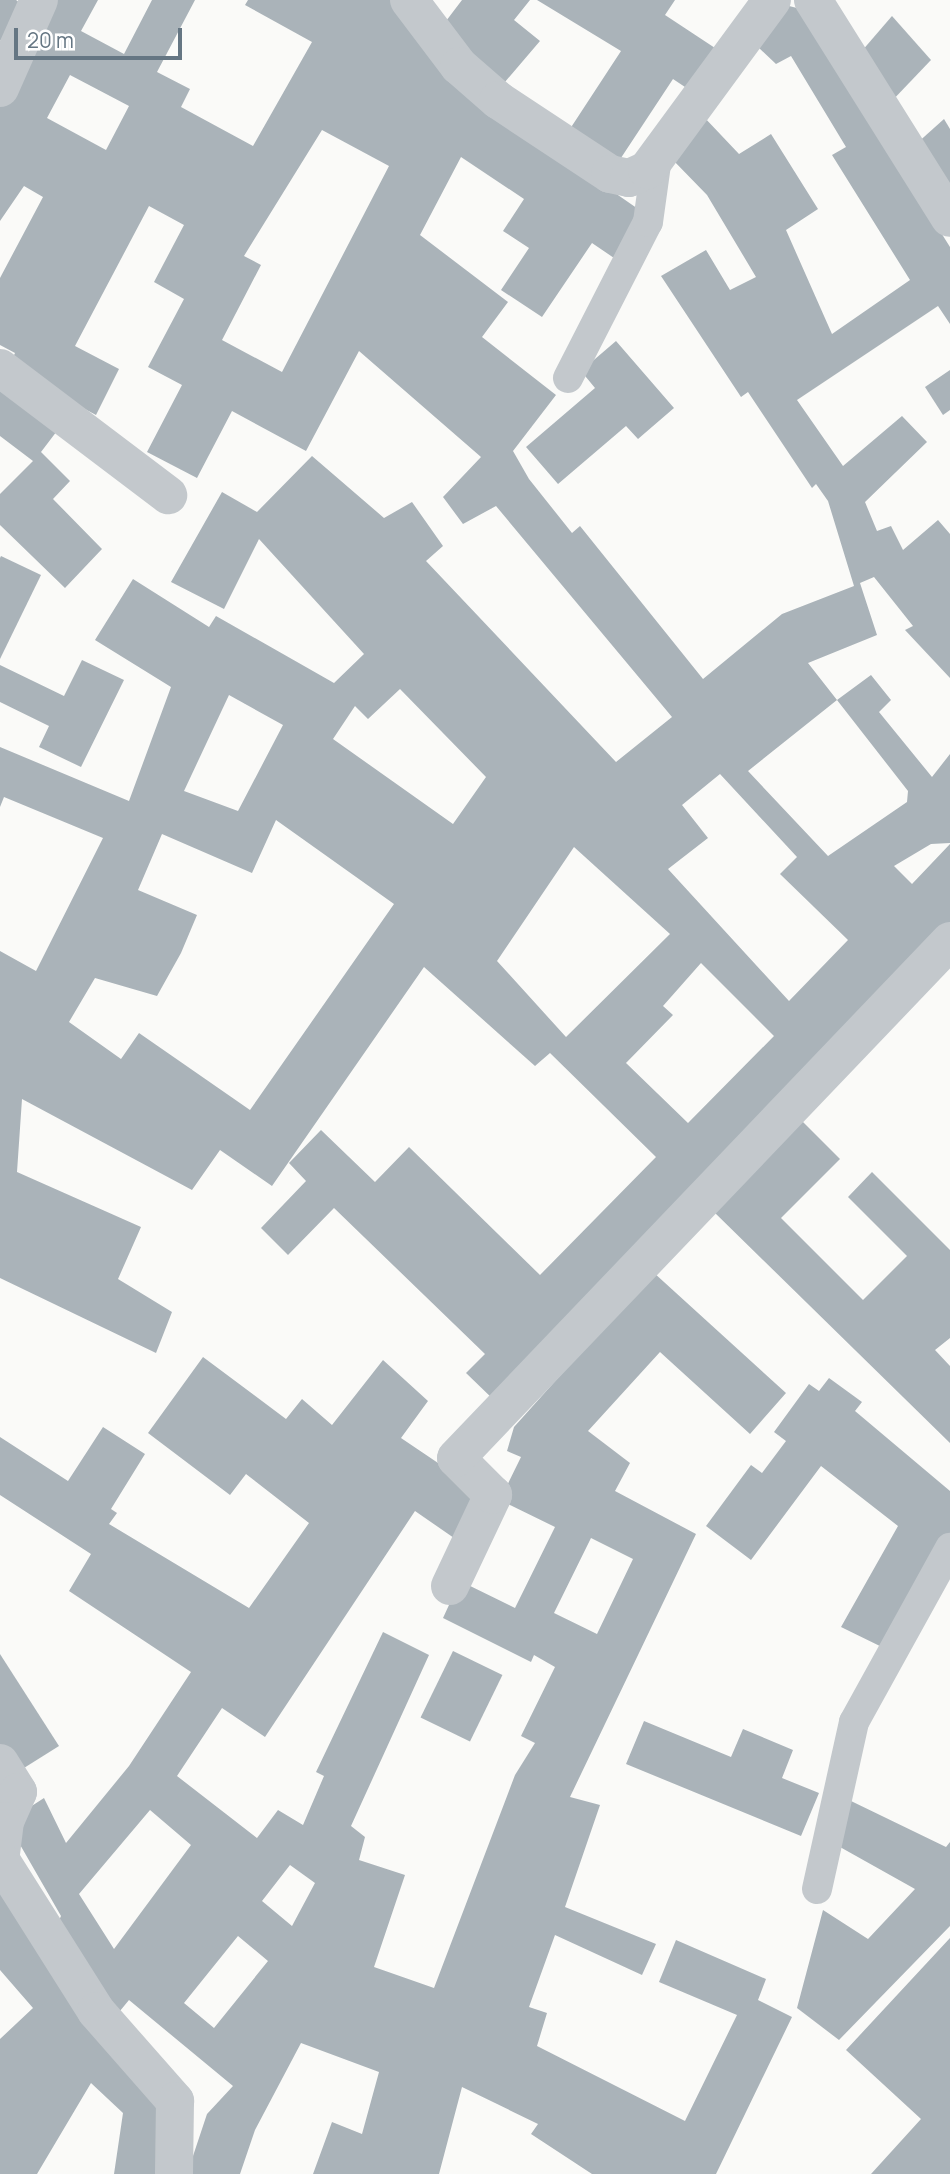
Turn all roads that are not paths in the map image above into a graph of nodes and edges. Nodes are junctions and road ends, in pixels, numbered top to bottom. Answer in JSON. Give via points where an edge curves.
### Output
{"nodes":[{"id":1,"x":39,"y":0,"type":"edge"},
{"id":2,"x":409,"y":0,"type":"edge"},
{"id":3,"x":772,"y":0,"type":"edge"},
{"id":4,"x":813,"y":0,"type":"edge"},
{"id":5,"x":0,"y":88,"type":"edge"},
{"id":6,"x":657,"y":157,"type":"junction"},
{"id":7,"x":950,"y":218,"type":"edge"},
{"id":8,"x":0,"y":368,"type":"edge"},
{"id":9,"x":568,"y":378,"type":"dead end"},
{"id":10,"x":168,"y":495,"type":"dead end"},
{"id":11,"x":950,"y":941,"type":"edge"},
{"id":12,"x":950,"y":1548,"type":"edge"},
{"id":13,"x":450,"y":1586,"type":"dead end"},
{"id":14,"x":0,"y":1762,"type":"edge"},
{"id":15,"x":817,"y":1889,"type":"dead end"},
{"id":16,"x":174,"y":2174,"type":"edge"}],
"edges":[{"from":1,"to":5,"type":"street"},
{"from":2,"to":6,"type":"street","via":[[459,66],[580,155],[629,178]]},
{"from":3,"to":6,"type":"street"},
{"from":4,"to":7,"type":"street"},
{"from":6,"to":9,"type":"lane","via":[[648,222]]},
{"from":8,"to":10,"type":"street"},
{"from":11,"to":13,"type":"street","via":[[456,1458],[493,1494]]},
{"from":12,"to":15,"type":"lane","via":[[854,1722]]},
{"from":14,"to":16,"type":"street","via":[[19,1792],[5,1821],[0,1859],[96,2011],[175,2101]]}]}
